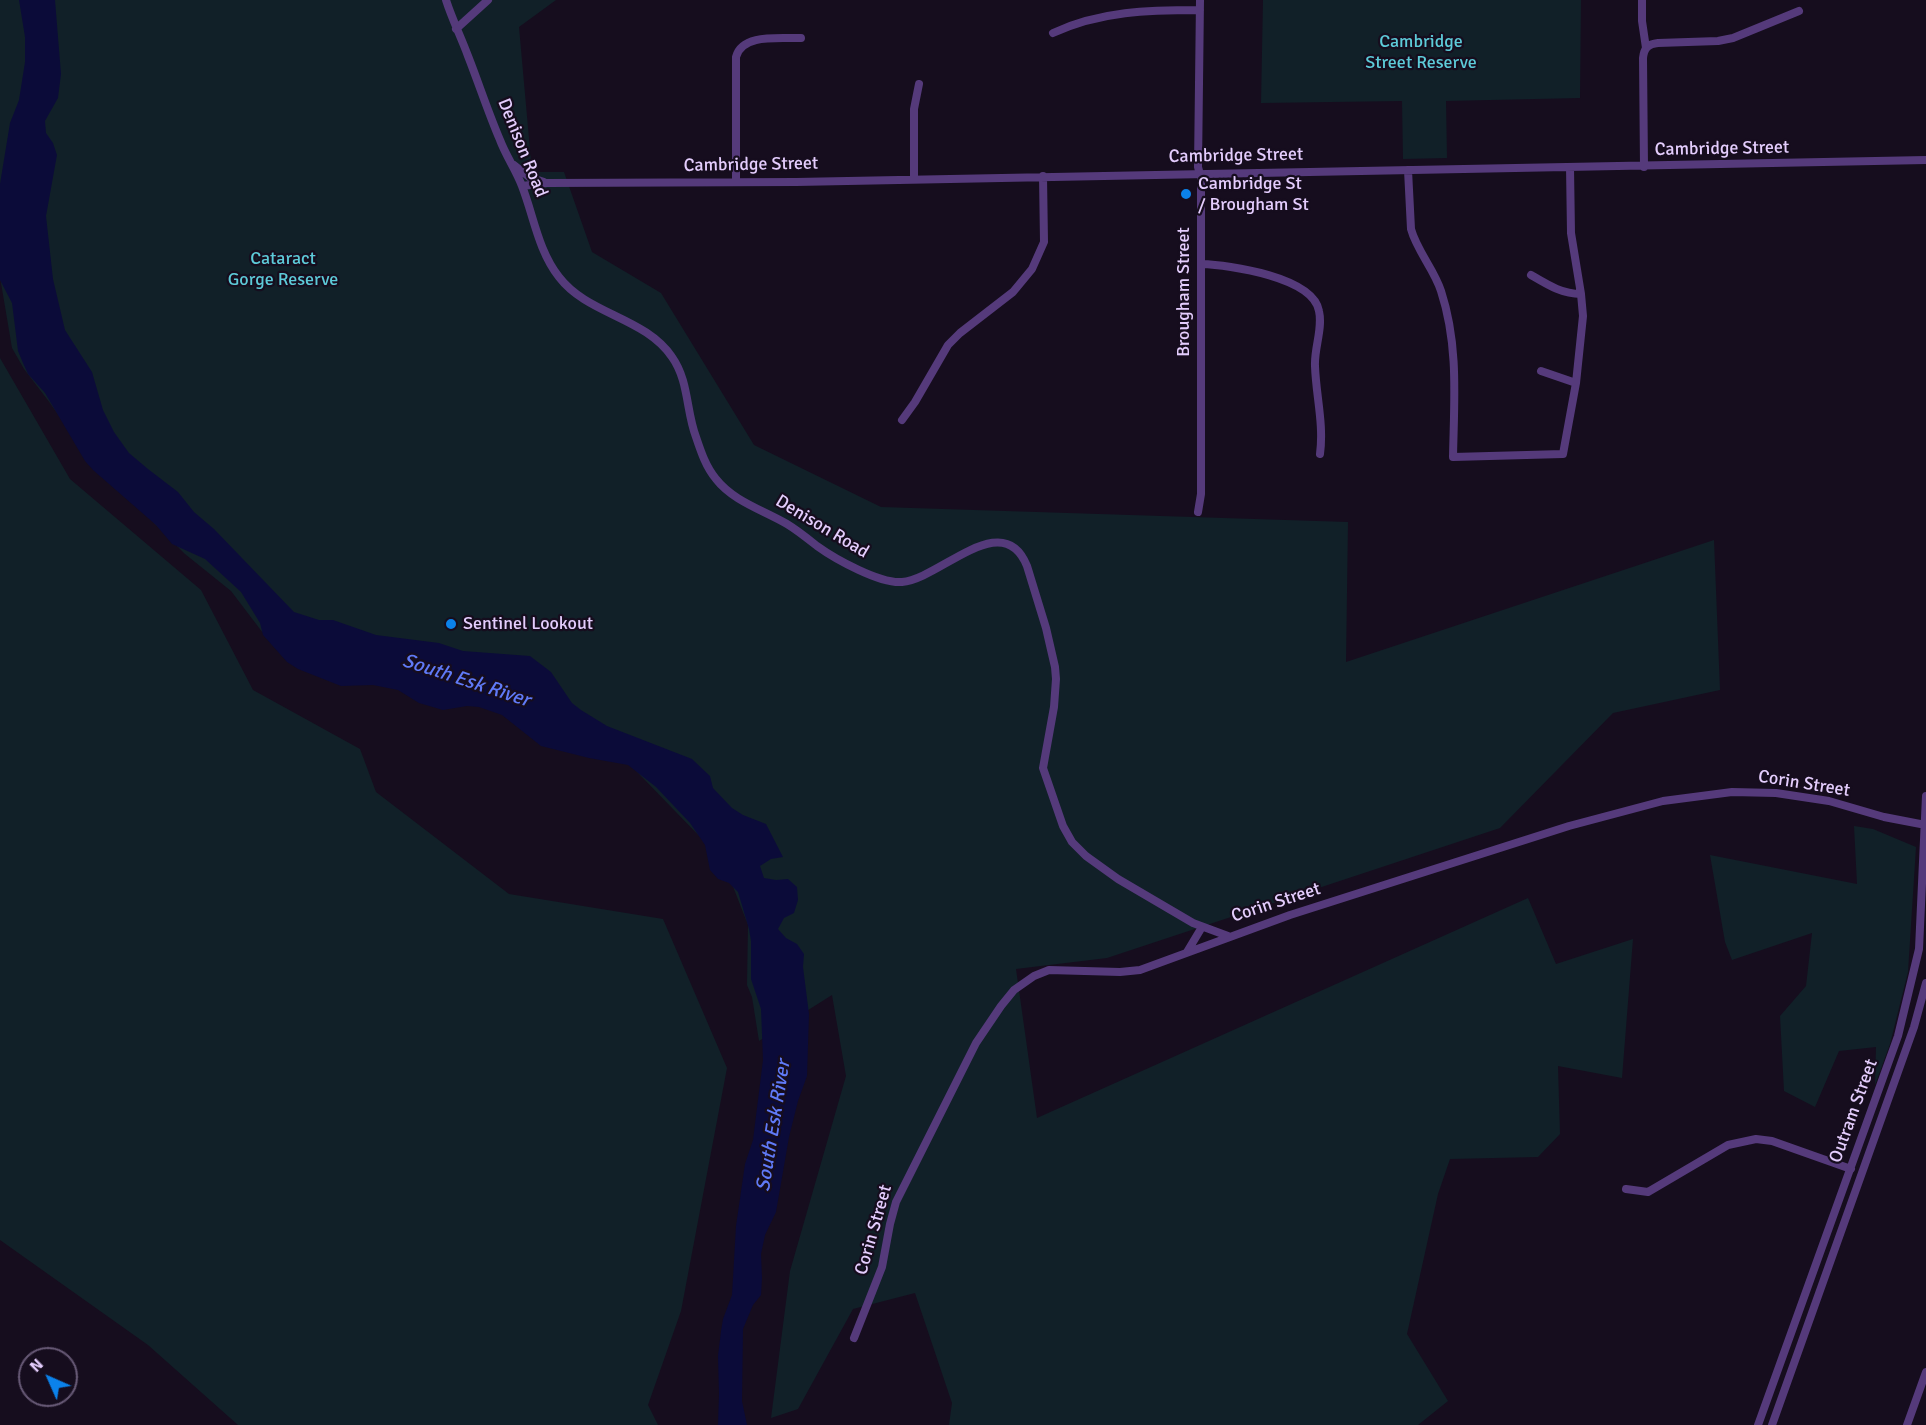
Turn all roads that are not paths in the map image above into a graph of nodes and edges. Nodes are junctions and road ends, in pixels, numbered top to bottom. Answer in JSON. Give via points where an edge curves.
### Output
{"nodes":[{"id":1,"x":446,"y":0,"type":"edge"},
{"id":2,"x":488,"y":0,"type":"edge"},
{"id":3,"x":1200,"y":0,"type":"edge"},
{"id":4,"x":1642,"y":0,"type":"edge"},
{"id":5,"x":1200,"y":10,"type":"junction"},
{"id":6,"x":1799,"y":11,"type":"dead end"},
{"id":7,"x":456,"y":29,"type":"junction"},
{"id":8,"x":1053,"y":33,"type":"dead end"},
{"id":9,"x":801,"y":39,"type":"dead end"},
{"id":10,"x":1646,"y":48,"type":"junction"},
{"id":11,"x":919,"y":84,"type":"dead end"},
{"id":12,"x":1926,"y":160,"type":"edge"},
{"id":13,"x":511,"y":162,"type":"junction"},
{"id":14,"x":1570,"y":167,"type":"junction"},
{"id":15,"x":1644,"y":167,"type":"junction"},
{"id":16,"x":1408,"y":170,"type":"junction"},
{"id":17,"x":1199,"y":173,"type":"junction"},
{"id":18,"x":1043,"y":176,"type":"junction"},
{"id":19,"x":914,"y":179,"type":"junction"},
{"id":20,"x":736,"y":181,"type":"junction"},
{"id":21,"x":548,"y":183,"type":"junction"},
{"id":22,"x":522,"y":186,"type":"junction"},
{"id":23,"x":1201,"y":264,"type":"junction"},
{"id":24,"x":1532,"y":275,"type":"dead end"},
{"id":25,"x":1581,"y":294,"type":"junction"},
{"id":26,"x":1541,"y":370,"type":"dead end"},
{"id":27,"x":1576,"y":383,"type":"junction"},
{"id":28,"x":902,"y":420,"type":"dead end"},
{"id":29,"x":1320,"y":454,"type":"dead end"},
{"id":30,"x":1198,"y":512,"type":"dead end"},
{"id":31,"x":1926,"y":796,"type":"edge"},
{"id":32,"x":1925,"y":825,"type":"edge"},
{"id":33,"x":1203,"y":927,"type":"junction"},
{"id":34,"x":1228,"y":936,"type":"junction"},
{"id":35,"x":1922,"y":949,"type":"edge"},
{"id":36,"x":1186,"y":953,"type":"junction"},
{"id":37,"x":1926,"y":983,"type":"edge"},
{"id":38,"x":1851,"y":1169,"type":"junction"},
{"id":39,"x":1626,"y":1189,"type":"dead end"},
{"id":40,"x":854,"y":1338,"type":"dead end"},
{"id":41,"x":1926,"y":1372,"type":"edge"},
{"id":42,"x":1768,"y":1399,"type":"junction"},
{"id":43,"x":1780,"y":1403,"type":"junction"},
{"id":44,"x":1758,"y":1425,"type":"edge"},
{"id":45,"x":1772,"y":1425,"type":"edge"},
{"id":46,"x":1907,"y":1425,"type":"edge"}],
"edges":[{"from":1,"to":7,"type":"street","name":"Denison Road"},
{"from":2,"to":7,"type":"street"},
{"from":3,"to":5,"type":"street","name":"Brougham Street"},
{"from":4,"to":10,"type":"street"},
{"from":5,"to":8,"type":"street","via":[[1126,12],[1075,22]]},
{"from":5,"to":17,"type":"street","name":"Brougham Street"},
{"from":6,"to":10,"type":"street","via":[[1733,38],[1658,43]]},
{"from":7,"to":13,"type":"street","name":"Denison Road"},
{"from":9,"to":20,"type":"street","via":[[750,40],[738,51]]},
{"from":10,"to":15,"type":"street"},
{"from":11,"to":19,"type":"street","via":[[914,109]]},
{"from":12,"to":15,"type":"street","name":"Cambridge Street"},
{"from":13,"to":21,"type":"street","name":"Cambridge Street","via":[[529,177]]},
{"from":13,"to":22,"type":"street","name":"Denison Road"},
{"from":14,"to":15,"type":"street","name":"Cambridge Street"},
{"from":14,"to":16,"type":"street","name":"Cambridge Street"},
{"from":14,"to":25,"type":"street","via":[[1571,233]]},
{"from":16,"to":17,"type":"street","name":"Cambridge Street"},
{"from":16,"to":27,"type":"street","via":[[1413,237],[1435,275],[1451,330],[1456,384],[1453,457],[1563,454]]},
{"from":17,"to":18,"type":"street","name":"Cambridge Street"},
{"from":17,"to":23,"type":"street","name":"Brougham Street"},
{"from":18,"to":19,"type":"street","name":"Cambridge Street"},
{"from":18,"to":28,"type":"street","via":[[1044,243],[1032,269],[1012,292],[948,345]]},
{"from":19,"to":20,"type":"street","name":"Cambridge Street"},
{"from":20,"to":21,"type":"street","name":"Cambridge Street"},
{"from":21,"to":22,"type":"street","name":"Cambridge Street"},
{"from":22,"to":33,"type":"street","name":"Denison Road","via":[[545,255],[559,278],[587,301],[652,336],[672,356],[682,376],[690,418],[707,466],[733,495],[851,567],[893,581],[906,582],[994,542],[1003,541],[1023,557],[1055,667],[1054,707],[1043,768],[1063,826],[1086,856],[1118,879]]},
{"from":23,"to":29,"type":"street","via":[[1254,271],[1312,295],[1320,316],[1315,363],[1322,424]]},
{"from":23,"to":30,"type":"street","name":"Brougham Street"},
{"from":24,"to":25,"type":"street","via":[[1557,290]]},
{"from":25,"to":27,"type":"street","via":[[1582,332]]},
{"from":26,"to":27,"type":"street"},
{"from":31,"to":32,"type":"street","name":"Outram Street"},
{"from":32,"to":34,"type":"street","name":"Corin Street","via":[[1884,818],[1829,801],[1776,793],[1732,792],[1663,801],[1569,826]]},
{"from":32,"to":35,"type":"street","name":"Outram Street"},
{"from":33,"to":34,"type":"street","name":"Denison Road"},
{"from":33,"to":36,"type":"street"},
{"from":34,"to":36,"type":"street","name":"Corin Street"},
{"from":35,"to":38,"type":"street","name":"Outram Street","via":[[1898,1036]]},
{"from":36,"to":40,"type":"street","name":"Corin Street","via":[[1140,970],[1049,970],[1014,990],[976,1043],[896,1202],[882,1267]]},
{"from":37,"to":43,"type":"street","name":"Outram Street"},
{"from":38,"to":39,"type":"street","via":[[1756,1139],[1728,1145],[1648,1192]]},
{"from":38,"to":42,"type":"street","name":"Outram Street"},
{"from":41,"to":46,"type":"street"},
{"from":42,"to":43,"type":"street"},
{"from":42,"to":44,"type":"street","name":"Outram Street"},
{"from":43,"to":45,"type":"street","name":"Outram Street"}]}
